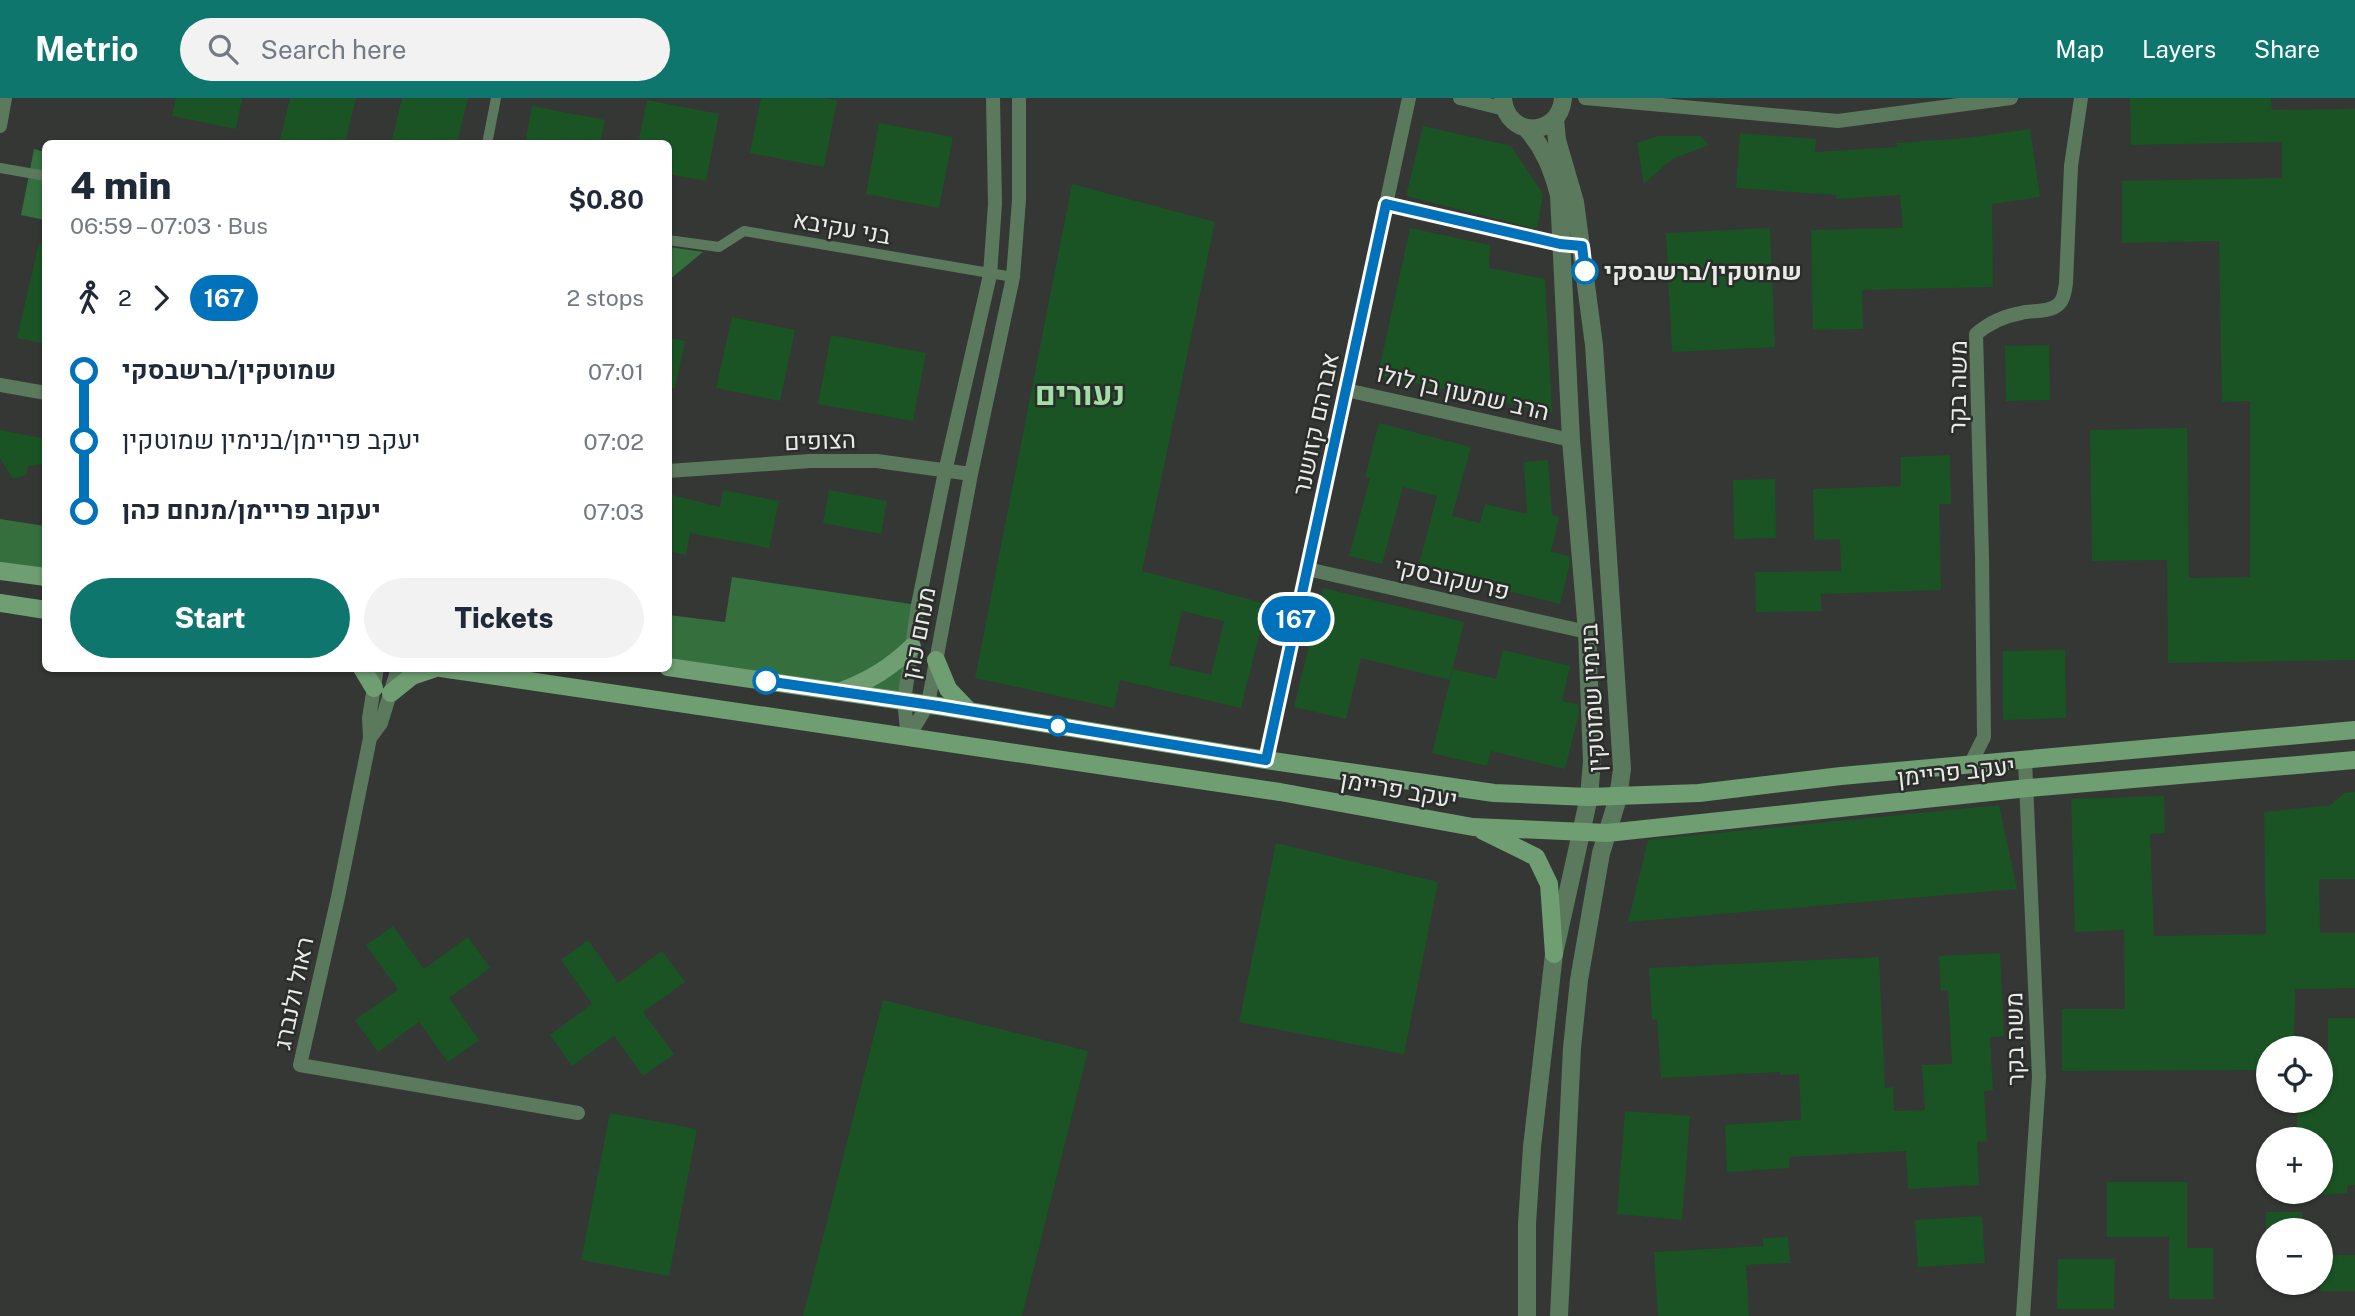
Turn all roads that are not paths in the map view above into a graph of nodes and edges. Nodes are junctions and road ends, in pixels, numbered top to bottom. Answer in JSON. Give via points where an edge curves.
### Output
{"nodes":[{"id":1,"x":5,"y":98,"type":"edge"},
{"id":2,"x":496,"y":98,"type":"edge"},
{"id":3,"x":993,"y":98,"type":"edge"},
{"id":4,"x":1019,"y":98,"type":"edge"},
{"id":5,"x":1409,"y":98,"type":"edge"},
{"id":6,"x":1460,"y":98,"type":"edge"},
{"id":7,"x":1563,"y":98,"type":"edge"},
{"id":8,"x":1585,"y":98,"type":"edge"},
{"id":9,"x":2011,"y":98,"type":"edge"},
{"id":10,"x":2081,"y":98,"type":"edge"},
{"id":11,"x":1504,"y":103,"type":"edge"},
{"id":12,"x":1555,"y":119,"type":"junction"},
{"id":13,"x":0,"y":126,"type":"edge"},
{"id":14,"x":1526,"y":128,"type":"junction"},
{"id":15,"x":488,"y":140,"type":"edge"},
{"id":16,"x":0,"y":168,"type":"edge"},
{"id":17,"x":42,"y":175,"type":"edge"},
{"id":18,"x":1386,"y":204,"type":"junction"},
{"id":19,"x":672,"y":241,"type":"edge"},
{"id":20,"x":1560,"y":244,"type":"junction"},
{"id":21,"x":1582,"y":246,"type":"junction"},
{"id":22,"x":990,"y":275,"type":"junction"},
{"id":23,"x":1013,"y":277,"type":"junction"},
{"id":24,"x":0,"y":385,"type":"edge"},
{"id":25,"x":1346,"y":390,"type":"junction"},
{"id":26,"x":42,"y":392,"type":"edge"},
{"id":27,"x":1571,"y":440,"type":"junction"},
{"id":28,"x":672,"y":471,"type":"edge"},
{"id":29,"x":944,"y":472,"type":"junction"},
{"id":30,"x":971,"y":474,"type":"junction"},
{"id":31,"x":1307,"y":569,"type":"junction"},
{"id":32,"x":0,"y":571,"type":"edge"},
{"id":33,"x":42,"y":576,"type":"edge"},
{"id":34,"x":0,"y":603,"type":"edge"},
{"id":35,"x":42,"y":609,"type":"edge"},
{"id":36,"x":1587,"y":632,"type":"junction"},
{"id":37,"x":912,"y":647,"type":"junction"},
{"id":38,"x":936,"y":660,"type":"junction"},
{"id":39,"x":672,"y":668,"type":"edge"},
{"id":40,"x":365,"y":672,"type":"edge"},
{"id":41,"x":378,"y":672,"type":"edge"},
{"id":42,"x":395,"y":672,"type":"edge"},
{"id":43,"x":426,"y":672,"type":"edge"},
{"id":44,"x":466,"y":672,"type":"edge"},
{"id":45,"x":382,"y":691,"type":"junction"},
{"id":46,"x":840,"y":692,"type":"junction"},
{"id":47,"x":904,"y":701,"type":"junction"},
{"id":48,"x":928,"y":704,"type":"junction"},
{"id":49,"x":969,"y":711,"type":"junction"},
{"id":50,"x":2355,"y":730,"type":"edge"},
{"id":51,"x":1984,"y":737,"type":"junction"},
{"id":52,"x":908,"y":738,"type":"junction"},
{"id":53,"x":1266,"y":760,"type":"junction"},
{"id":54,"x":2025,"y":760,"type":"junction"},
{"id":55,"x":2355,"y":760,"type":"edge"},
{"id":56,"x":2003,"y":762,"type":"junction"},
{"id":57,"x":1970,"y":765,"type":"junction"},
{"id":58,"x":2028,"y":788,"type":"junction"},
{"id":59,"x":1589,"y":797,"type":"junction"},
{"id":60,"x":1618,"y":798,"type":"junction"},
{"id":61,"x":1473,"y":827,"type":"junction"},
{"id":62,"x":1580,"y":832,"type":"junction"},
{"id":63,"x":1607,"y":833,"type":"junction"},
{"id":64,"x":1554,"y":954,"type":"junction"},
{"id":65,"x":578,"y":1113,"type":"dead end"},
{"id":66,"x":1527,"y":1316,"type":"edge"},
{"id":67,"x":1559,"y":1316,"type":"edge"},
{"id":68,"x":2023,"y":1316,"type":"edge"}],
"edges":[{"from":1,"to":13,"type":"street"},
{"from":2,"to":15,"type":"street"},
{"from":3,"to":22,"type":"street","name":"מנחם כהן","via":[[995,204]]},
{"from":4,"to":23,"type":"street","name":"מנחם כהן"},
{"from":5,"to":18,"type":"street","name":"אברהם קזושנר"},
{"from":6,"to":11,"type":"street"},
{"from":7,"to":12,"type":"street"},
{"from":8,"to":9,"type":"street","via":[[1838,121]]},
{"from":10,"to":51,"type":"street","name":"משה בקר","via":[[2071,166],[2063,299],[2045,310],[2000,319],[1976,334]]},
{"from":11,"to":14,"type":"street","name":"בנימין שמוטקין","via":[[1513,121]]},
{"from":12,"to":14,"type":"street","via":[[1542,127]]},
{"from":12,"to":21,"type":"street","name":"בנימין שמוטקין"},
{"from":14,"to":20,"type":"street","name":"בנימין שמוטקין","via":[[1553,171],[1559,195]]},
{"from":16,"to":17,"type":"street"},
{"from":18,"to":20,"type":"street"},
{"from":18,"to":25,"type":"street","name":"אברהם קזושנר"},
{"from":19,"to":22,"type":"street","name":"בני עקיבא","via":[[719,247],[744,231]]},
{"from":20,"to":21,"type":"street"},
{"from":20,"to":27,"type":"street","name":"בנימין שמוטקין"},
{"from":21,"to":60,"type":"street","name":"בנימין שמוטקין","via":[[1605,478],[1622,769]]},
{"from":22,"to":23,"type":"street","name":"בני עקיבא"},
{"from":22,"to":29,"type":"street","name":"מנחם כהן"},
{"from":23,"to":30,"type":"street","name":"מנחם כהן"},
{"from":24,"to":26,"type":"street"},
{"from":25,"to":27,"type":"street","name":"הרב שמעון בן לולו"},
{"from":25,"to":31,"type":"street","name":"אברהם קזושנר"},
{"from":27,"to":36,"type":"street","name":"בנימין שמוטקין"},
{"from":28,"to":29,"type":"street","name":"הצופים","via":[[866,461]]},
{"from":29,"to":30,"type":"street","name":"הצופים"},
{"from":29,"to":37,"type":"street","name":"מנחם כהן"},
{"from":30,"to":38,"type":"street","name":"מנחם כהן"},
{"from":31,"to":36,"type":"street","name":"פרשקובסקי"},
{"from":31,"to":53,"type":"street","name":"אברהם קזושנר"},
{"from":32,"to":33,"type":"main road"},
{"from":34,"to":35,"type":"main road"},
{"from":36,"to":59,"type":"street","name":"בנימין שמוטקין"},
{"from":37,"to":46,"type":"main road","via":[[882,673]]},
{"from":37,"to":47,"type":"street","name":"מנחם כהן"},
{"from":38,"to":48,"type":"street","name":"מנחם כהן"},
{"from":38,"to":49,"type":"main road","via":[[948,689]]},
{"from":39,"to":46,"type":"main road","name":"יעקב פריימן"},
{"from":40,"to":45,"type":"main road"},
{"from":41,"to":45,"type":"street","name":"ראול ולנברג"},
{"from":42,"to":45,"type":"street","name":"ראול ולנברג"},
{"from":43,"to":45,"type":"main road"},
{"from":44,"to":52,"type":"main road","name":"יעקב פריימן"},
{"from":45,"to":65,"type":"street","name":"ראול ולנברג","via":[[369,718],[370,738],[300,1065]]},
{"from":46,"to":47,"type":"main road","name":"יעקב פריימן"},
{"from":47,"to":48,"type":"main road","name":"יעקב פריימן"},
{"from":47,"to":52,"type":"street","name":"מנחם כהן"},
{"from":48,"to":49,"type":"main road","name":"יעקב פריימן"},
{"from":48,"to":52,"type":"street","name":"מנחם כהן"},
{"from":49,"to":53,"type":"main road","name":"יעקב פריימן"},
{"from":50,"to":54,"type":"main road","name":"יעקב פריימן"},
{"from":51,"to":56,"type":"street"},
{"from":51,"to":57,"type":"street","name":"משה בקר"},
{"from":52,"to":61,"type":"main road","name":"יעקב פריימן","via":[[1280,792]]},
{"from":53,"to":59,"type":"main road","name":"יעקב פריימן","via":[[1494,793]]},
{"from":54,"to":56,"type":"main road","name":"יעקב פריימן"},
{"from":54,"to":58,"type":"street","name":"משה בקר"},
{"from":55,"to":58,"type":"main road","name":"יעקב פריימן"},
{"from":56,"to":57,"type":"main road","name":"יעקב פריימן"},
{"from":57,"to":60,"type":"main road","name":"יעקב פריימן"},
{"from":58,"to":63,"type":"main road","name":"יעקב פריימן"},
{"from":58,"to":68,"type":"street","name":"משה בקר","via":[[2039,1077]]},
{"from":59,"to":60,"type":"main road","name":"יעקב פריימן"},
{"from":59,"to":62,"type":"street","name":"בנימין שמוטקין"},
{"from":60,"to":63,"type":"street","name":"בנימין שמוטקין"},
{"from":61,"to":62,"type":"main road","name":"יעקב פריימן"},
{"from":61,"to":64,"type":"main road","via":[[1536,857],[1549,884]]},
{"from":62,"to":63,"type":"main road","name":"יעקב פריימן"},
{"from":62,"to":64,"type":"street","name":"בנימין שמוטקין"},
{"from":63,"to":67,"type":"street","name":"בנימין שמוטקין","via":[[1579,980],[1572,1048]]},
{"from":64,"to":66,"type":"street","name":"בנימין שמוטקין","via":[[1532,1147]]}]}
